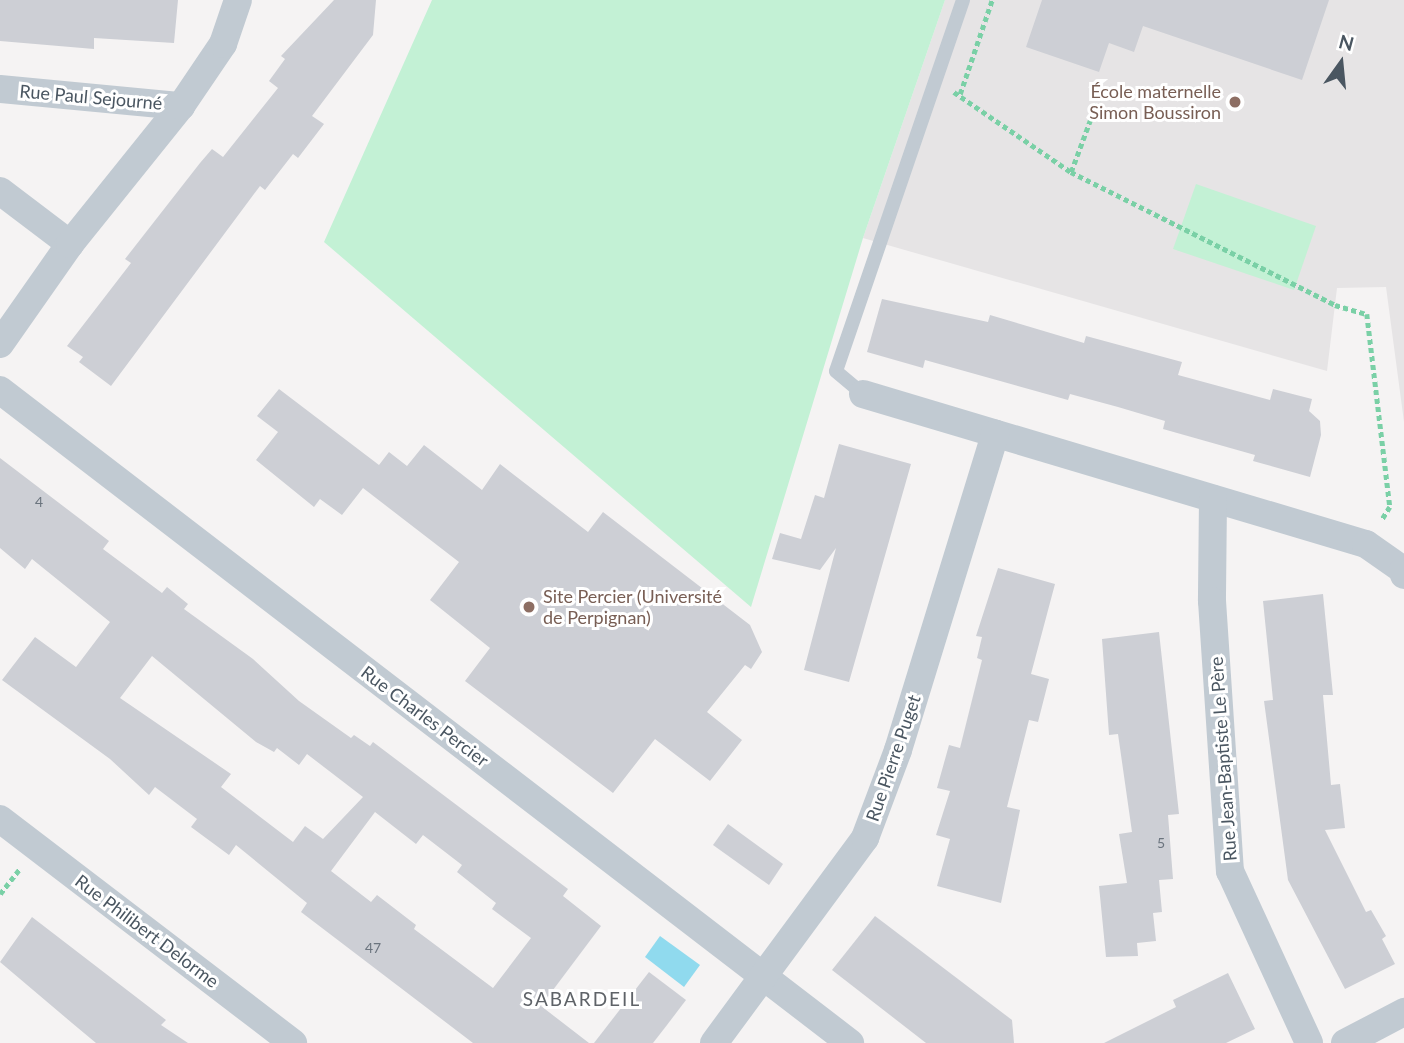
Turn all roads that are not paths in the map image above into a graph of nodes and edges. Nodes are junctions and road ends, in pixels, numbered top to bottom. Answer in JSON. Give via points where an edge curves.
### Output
{"nodes":[{"id":1,"x":238,"y":0,"type":"edge"},
{"id":2,"x":963,"y":0,"type":"edge"},
{"id":3,"x":0,"y":89,"type":"edge"},
{"id":4,"x":181,"y":106,"type":"junction"},
{"id":5,"x":0,"y":191,"type":"edge"},
{"id":6,"x":70,"y":244,"type":"junction"},
{"id":7,"x":0,"y":344,"type":"edge"},
{"id":8,"x":0,"y":390,"type":"edge"},
{"id":9,"x":863,"y":394,"type":"joint"},
{"id":10,"x":995,"y":434,"type":"junction"},
{"id":11,"x":1213,"y":499,"type":"junction"},
{"id":12,"x":1403,"y":570,"type":"edge"},
{"id":13,"x":1404,"y":575,"type":"edge"},
{"id":14,"x":0,"y":819,"type":"edge"},
{"id":15,"x":765,"y":978,"type":"junction"},
{"id":16,"x":1404,"y":1013,"type":"edge"},
{"id":17,"x":293,"y":1043,"type":"edge"},
{"id":18,"x":715,"y":1043,"type":"edge"},
{"id":19,"x":850,"y":1043,"type":"edge"},
{"id":20,"x":1309,"y":1043,"type":"edge"},
{"id":21,"x":1345,"y":1043,"type":"edge"}],
"edges":[{"from":1,"to":4,"type":"street","name":"Rue Paul Sejourné","via":[[223,44]]},
{"from":2,"to":9,"type":"lane","via":[[836,371]]},
{"from":3,"to":4,"type":"street","name":"Rue Paul Sejourné"},
{"from":4,"to":6,"type":"street","name":"Rue Paul Sejourné"},
{"from":5,"to":6,"type":"street"},
{"from":6,"to":7,"type":"street","name":"Rue Paul Sejourné"},
{"from":8,"to":15,"type":"street","name":"Rue Charles Percier"},
{"from":9,"to":10,"type":"street"},
{"from":10,"to":11,"type":"street"},
{"from":10,"to":15,"type":"street","name":"Rue Pierre Puget","via":[[898,750],[865,838]]},
{"from":11,"to":12,"type":"street","via":[[1366,544]]},
{"from":11,"to":20,"type":"street","name":"Rue Jean-Baptiste Le Père","via":[[1212,601],[1230,871]]},
{"from":12,"to":13,"type":"street"},
{"from":14,"to":17,"type":"street","name":"Rue Philibert Delorme"},
{"from":15,"to":18,"type":"street","name":"Rue Pierre Puget"},
{"from":15,"to":19,"type":"street","name":"Rue Charles Percier"},
{"from":16,"to":21,"type":"street"}]}
